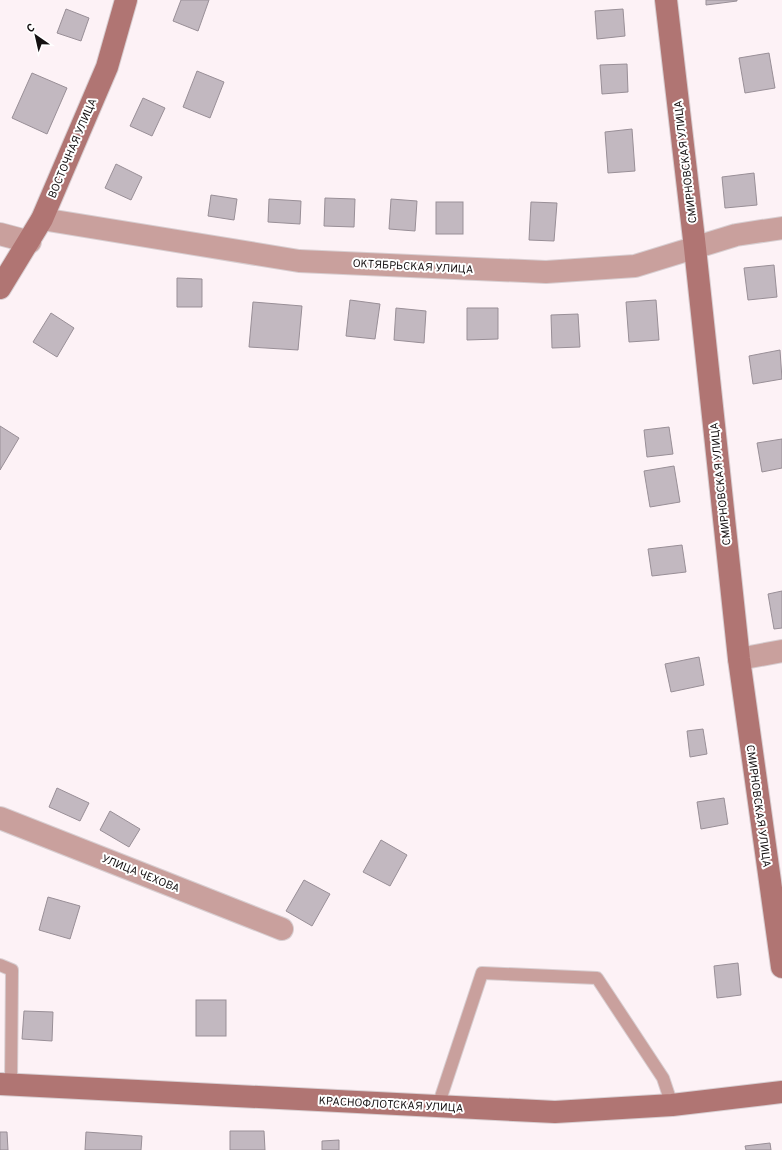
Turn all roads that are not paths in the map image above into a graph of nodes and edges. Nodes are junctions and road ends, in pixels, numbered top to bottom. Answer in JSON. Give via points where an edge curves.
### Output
{"nodes":[{"id":1,"x":126,"y":0,"type":"edge"},
{"id":2,"x":666,"y":0,"type":"edge"},
{"id":3,"x":42,"y":219,"type":"junction"},
{"id":4,"x":782,"y":228,"type":"edge"},
{"id":5,"x":0,"y":234,"type":"edge"},
{"id":6,"x":30,"y":242,"type":"junction"},
{"id":7,"x":695,"y":248,"type":"junction"},
{"id":8,"x":0,"y":288,"type":"edge"},
{"id":9,"x":782,"y":651,"type":"edge"},
{"id":10,"x":739,"y":660,"type":"junction"},
{"id":11,"x":0,"y":818,"type":"edge"},
{"id":12,"x":282,"y":929,"type":"dead end"},
{"id":13,"x":0,"y":965,"type":"edge"},
{"id":14,"x":782,"y":968,"type":"edge"},
{"id":15,"x":5,"y":1084,"type":"edge"},
{"id":16,"x":782,"y":1092,"type":"edge"},
{"id":17,"x":672,"y":1105,"type":"junction"},
{"id":18,"x":438,"y":1106,"type":"junction"}],
"edges":[{"from":1,"to":3,"type":"street","name":"ВОСТОЧНАЯ УЛИЦА","via":[[107,67]]},
{"from":2,"to":7,"type":"street","name":"СМИРНОВСКАЯ УЛИЦА"},
{"from":3,"to":6,"type":"street","name":"ВОСТОЧНАЯ УЛИЦА"},
{"from":3,"to":7,"type":"street","name":"ОКТЯБРЬСКАЯ УЛИЦА","via":[[299,261],[514,271],[546,272],[635,266]]},
{"from":4,"to":7,"type":"street","name":"ОКТЯБРЬСКАЯ УЛИЦА","via":[[736,234]]},
{"from":5,"to":6,"type":"street"},
{"from":6,"to":8,"type":"street","name":"ВОСТОЧНАЯ УЛИЦА"},
{"from":7,"to":10,"type":"street","name":"СМИРНОВСКАЯ УЛИЦА"},
{"from":9,"to":10,"type":"street"},
{"from":10,"to":14,"type":"street","name":"СМИРНОВСКАЯ УЛИЦА"},
{"from":11,"to":12,"type":"street","name":"УЛИЦА ЧЕХОВА"},
{"from":13,"to":15,"type":"lane","via":[[12,970]]},
{"from":15,"to":18,"type":"street","name":"КРАСНОФЛОТСКАЯ УЛИЦА"},
{"from":16,"to":17,"type":"street","name":"КРАСНОФЛОТСКАЯ УЛИЦА"},
{"from":17,"to":18,"type":"street","name":"КРАСНОФЛОТСКАЯ УЛИЦА","via":[[555,1112]]},
{"from":17,"to":18,"type":"lane","via":[[663,1078],[597,978],[482,973]]}]}
